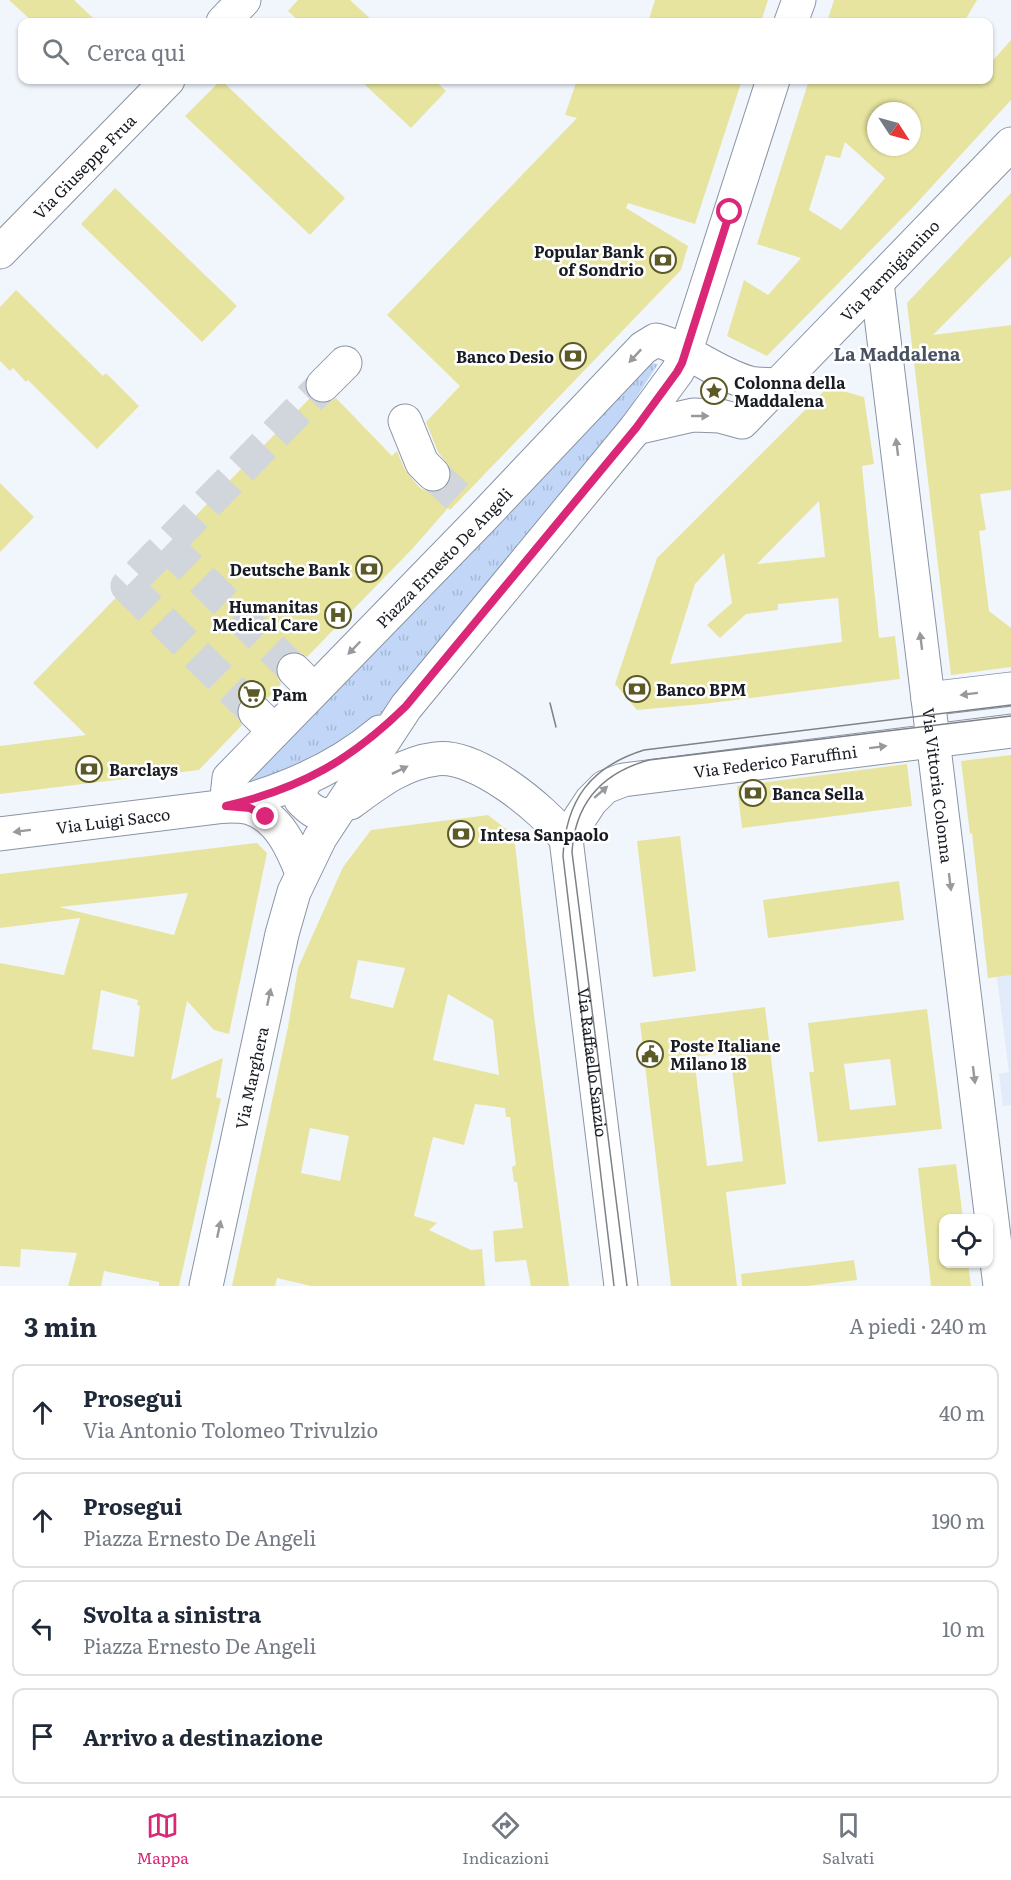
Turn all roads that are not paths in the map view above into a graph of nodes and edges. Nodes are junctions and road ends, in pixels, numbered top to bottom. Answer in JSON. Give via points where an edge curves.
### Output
{"nodes":[{"id":1,"x":244,"y":0,"type":"edge"},
{"id":2,"x":799,"y":0,"type":"edge"},
{"id":3,"x":227,"y":18,"type":"edge"},
{"id":4,"x":792,"y":18,"type":"edge"},
{"id":5,"x":164,"y":84,"type":"edge"},
{"id":6,"x":772,"y":84,"type":"edge"},
{"id":7,"x":1011,"y":144,"type":"edge"},
{"id":8,"x":0,"y":252,"type":"edge"},
{"id":9,"x":877,"y":284,"type":"junction"},
{"id":10,"x":685,"y":353,"type":"junction"},
{"id":11,"x":778,"y":385,"type":"junction"},
{"id":12,"x":405,"y":421,"type":"dead end"},
{"id":13,"x":636,"y":428,"type":"junction"},
{"id":14,"x":433,"y":474,"type":"tunnel mouth"},
{"id":15,"x":1011,"y":689,"type":"edge"},
{"id":16,"x":928,"y":699,"type":"junction"},
{"id":17,"x":406,"y":706,"type":"junction"},
{"id":18,"x":1011,"y":731,"type":"edge"},
{"id":19,"x":933,"y":740,"type":"junction"},
{"id":20,"x":306,"y":779,"type":"junction"},
{"id":21,"x":226,"y":806,"type":"junction"},
{"id":22,"x":334,"y":815,"type":"junction"},
{"id":23,"x":0,"y":834,"type":"edge"},
{"id":24,"x":566,"y":839,"type":"junction"},
{"id":25,"x":302,"y":873,"type":"junction"},
{"id":26,"x":206,"y":1286,"type":"edge"},
{"id":27,"x":621,"y":1286,"type":"edge"},
{"id":28,"x":1000,"y":1286,"type":"edge"}],
"edges":[{"from":1,"to":3,"type":"street"},
{"from":2,"to":4,"type":"street"},
{"from":5,"to":8,"type":"street","name":"Via Giuseppe Frua"},
{"from":6,"to":10,"type":"street"},
{"from":7,"to":9,"type":"street","name":"Via Parmigianino"},
{"from":9,"to":11,"type":"street","name":"Via Parmigianino"},
{"from":16,"to":9,"type":"street","name":"Via Vittoria Colonna","one_way":true},
{"from":10,"to":11,"type":"street","name":"Piazza Ernesto De Angeli","via":[[750,383]]},
{"from":10,"to":13,"type":"street","via":[[677,372]]},
{"from":10,"to":21,"type":"street","name":"Piazza Ernesto De Angeli","one_way":true,"via":[[656,340],[643,348],[470,509],[265,722],[229,778]]},
{"from":13,"to":11,"type":"street","name":"Via Parmigianino","one_way":true,"via":[[693,415],[742,422]]},
{"from":12,"to":14,"type":"street","via":[[422,463]]},
{"from":13,"to":17,"type":"street"},
{"from":15,"to":16,"type":"street","one_way":true},
{"from":16,"to":19,"type":"street","name":"Via Vittoria Colonna"},
{"from":17,"to":20,"type":"street","via":[[364,746]]},
{"from":17,"to":22,"type":"street"},
{"from":18,"to":19,"type":"street","name":"Via Federico Faruffini"},
{"from":24,"to":19,"type":"street","name":"Via Federico Faruffini","one_way":true,"via":[[591,801],[605,787],[623,780]]},
{"from":19,"to":28,"type":"street","name":"Via Vittoria Colonna","one_way":true},
{"from":20,"to":21,"type":"street"},
{"from":20,"to":22,"type":"street","via":[[301,800],[323,816]]},
{"from":21,"to":23,"type":"street","name":"Via Luigi Sacco","one_way":true},
{"from":21,"to":25,"type":"street","via":[[250,808],[277,826]]},
{"from":22,"to":24,"type":"street","one_way":true,"via":[[393,774],[439,758],[469,764],[508,786],[545,814]]},
{"from":22,"to":25,"type":"street"},
{"from":24,"to":27,"type":"street","name":"Via Raffaello Sanzio"},
{"from":26,"to":25,"type":"street","name":"Via Marghera","one_way":true,"via":[[282,934]]}]}
